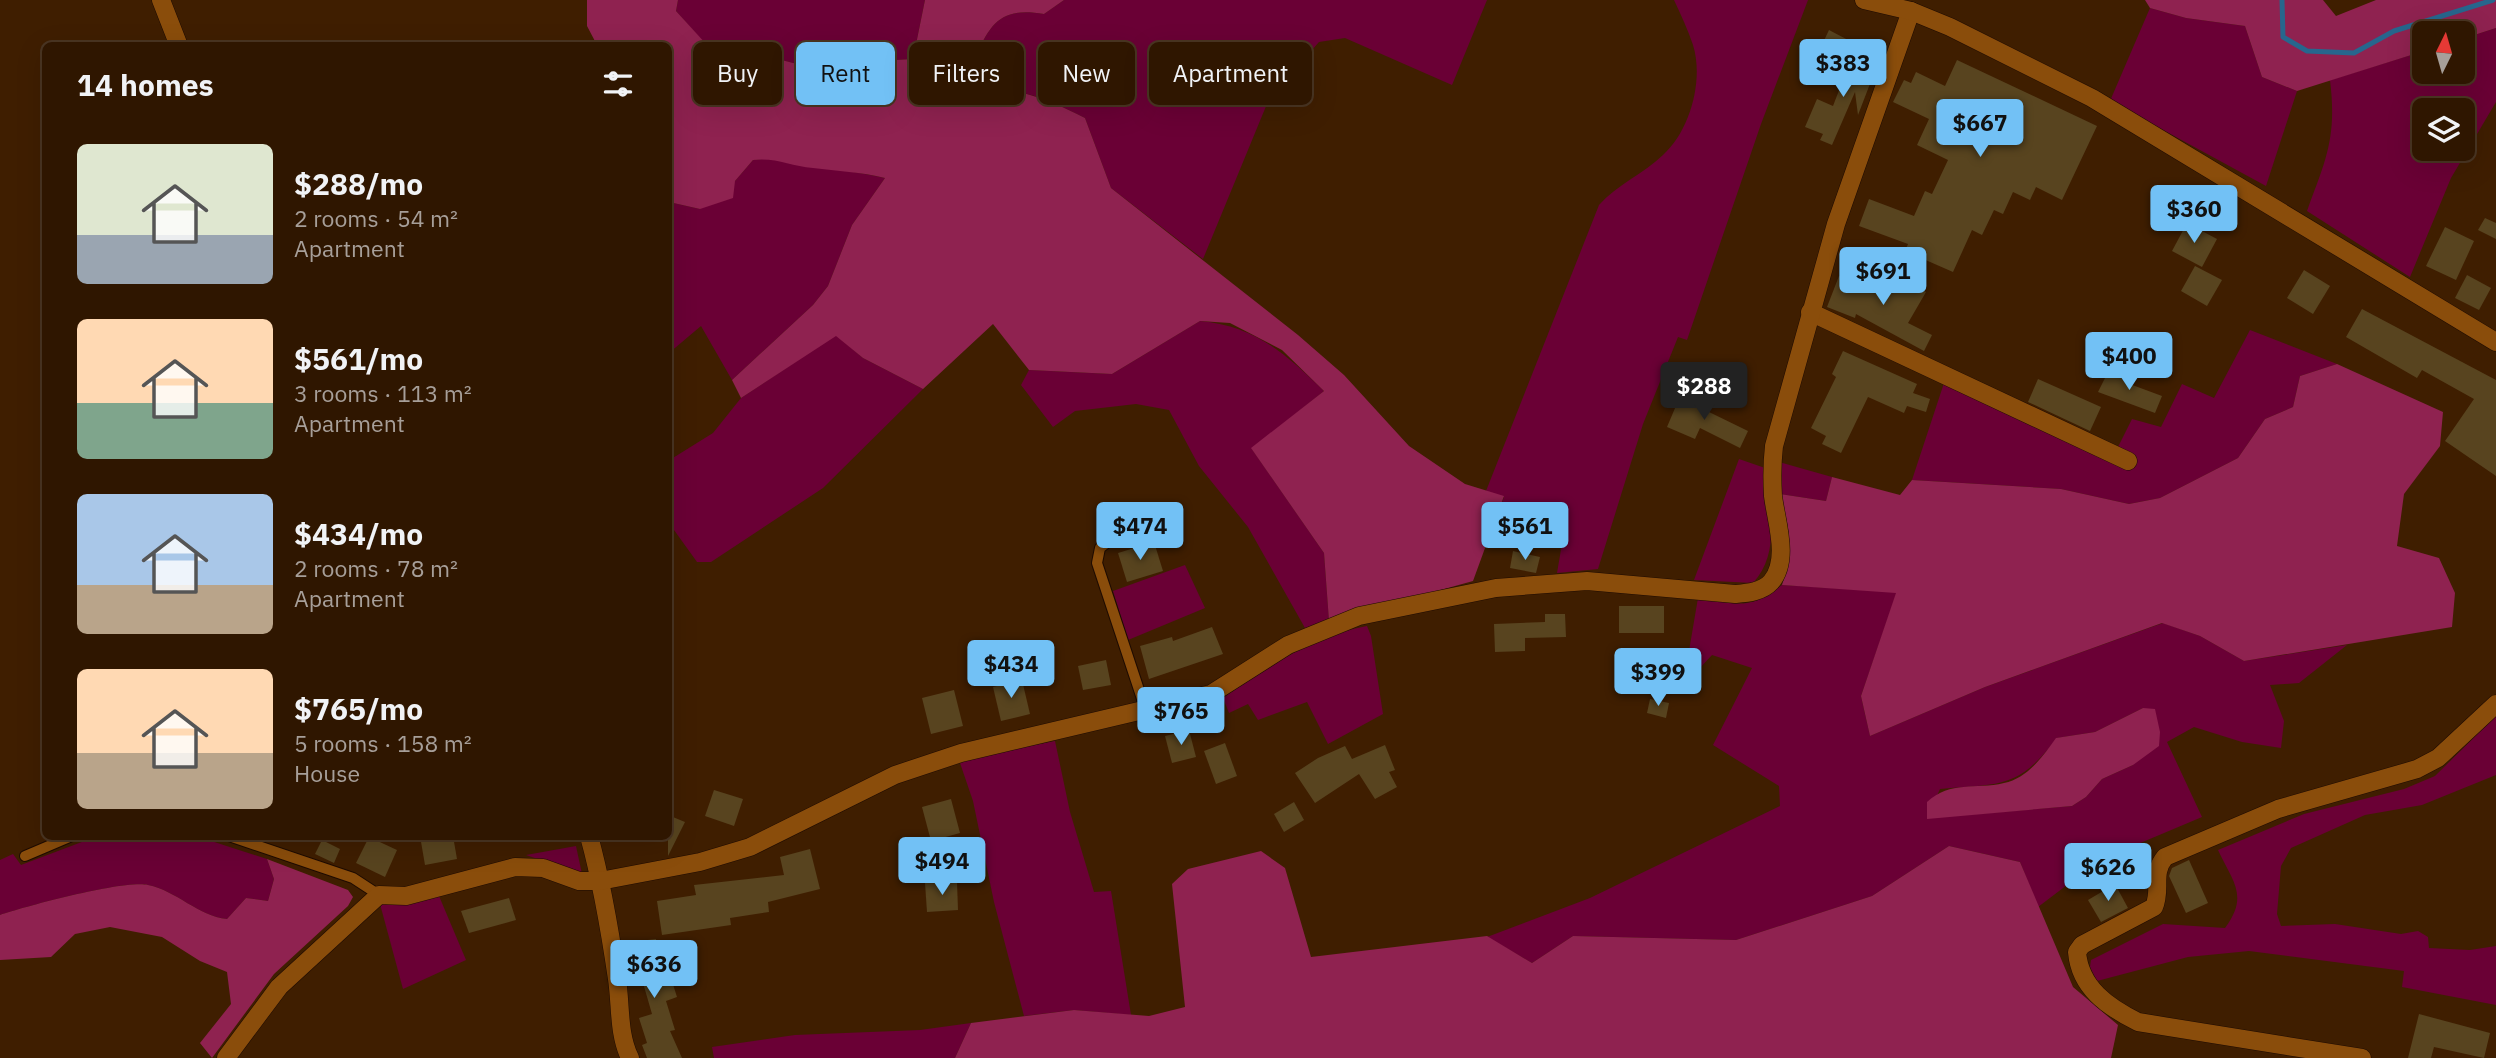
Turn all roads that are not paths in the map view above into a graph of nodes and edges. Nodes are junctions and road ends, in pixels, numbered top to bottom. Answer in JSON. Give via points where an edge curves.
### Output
{"nodes":[{"id":1,"x":161,"y":0,"type":"edge"},
{"id":2,"x":1864,"y":0,"type":"edge"},
{"id":3,"x":1911,"y":11,"type":"junction"},
{"id":4,"x":177,"y":42,"type":"edge"},
{"id":5,"x":1810,"y":312,"type":"junction"},
{"id":6,"x":2496,"y":342,"type":"edge"},
{"id":7,"x":2128,"y":461,"type":"dead end"},
{"id":8,"x":1113,"y":538,"type":"dead end"},
{"id":9,"x":2496,"y":704,"type":"edge"},
{"id":10,"x":1146,"y":711,"type":"junction"},
{"id":11,"x":63,"y":840,"type":"edge"},
{"id":12,"x":241,"y":840,"type":"edge"},
{"id":13,"x":590,"y":840,"type":"edge"},
{"id":14,"x":25,"y":856,"type":"dead end"},
{"id":15,"x":600,"y":881,"type":"junction"},
{"id":16,"x":379,"y":895,"type":"junction"},
{"id":17,"x":226,"y":1058,"type":"edge"},
{"id":18,"x":630,"y":1058,"type":"edge"},
{"id":19,"x":2362,"y":1058,"type":"edge"}],
"edges":[{"from":1,"to":4,"type":"street"},
{"from":2,"to":3,"type":"street"},
{"from":3,"to":5,"type":"street"},
{"from":3,"to":6,"type":"street","via":[[2092,98]]},
{"from":5,"to":7,"type":"street"},
{"from":5,"to":10,"type":"street","via":[[1774,446],[1780,555],[1768,585],[1735,594],[1587,580],[1496,588],[1359,616],[1288,645],[1211,694]]},
{"from":8,"to":10,"type":"lane","via":[[1100,548],[1097,563]]},
{"from":9,"to":19,"type":"street","via":[[2438,758],[2417,769],[2278,809],[2165,857],[2155,875],[2158,894],[2154,907],[2082,945],[2077,952],[2085,981],[2115,1011],[2138,1022]]},
{"from":10,"to":15,"type":"street","via":[[961,752],[895,775],[750,847],[700,862]]},
{"from":11,"to":14,"type":"lane"},
{"from":12,"to":16,"type":"lane","via":[[353,878]]},
{"from":13,"to":15,"type":"street"},
{"from":15,"to":16,"type":"street","via":[[579,881],[543,867],[514,867],[406,896]]},
{"from":15,"to":18,"type":"street"},
{"from":16,"to":17,"type":"street","via":[[279,987]]}]}
